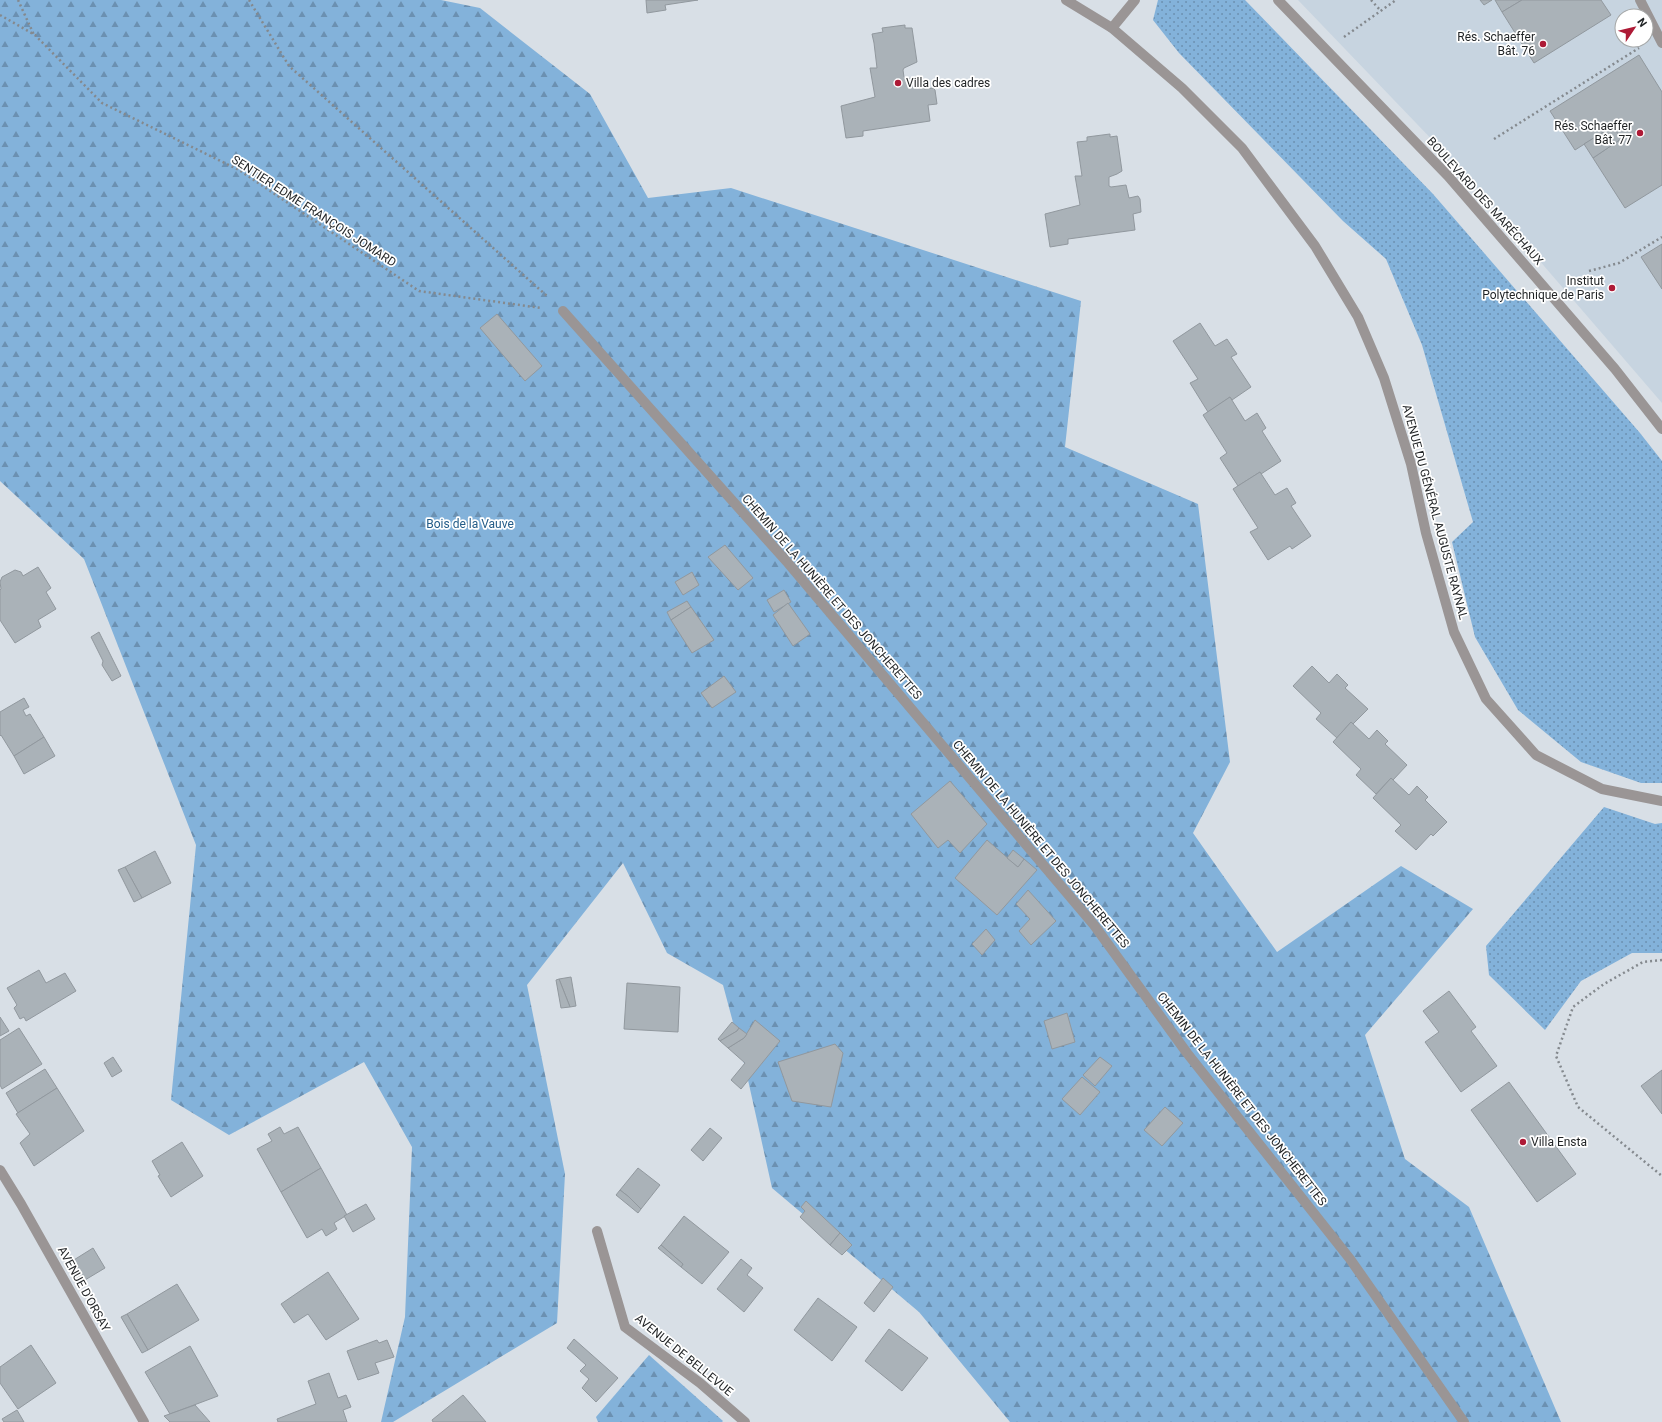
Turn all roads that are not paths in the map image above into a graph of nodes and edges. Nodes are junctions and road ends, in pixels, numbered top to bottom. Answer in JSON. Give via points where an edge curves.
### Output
{"nodes":[{"id":1,"x":1066,"y":0,"type":"edge"},
{"id":2,"x":1135,"y":0,"type":"edge"},
{"id":3,"x":1278,"y":0,"type":"edge"},
{"id":4,"x":1640,"y":0,"type":"edge"},
{"id":5,"x":1112,"y":28,"type":"junction"},
{"id":6,"x":1660,"y":40,"type":"edge"},
{"id":7,"x":563,"y":311,"type":"road end"},
{"id":8,"x":1662,"y":429,"type":"edge"},
{"id":9,"x":1662,"y":801,"type":"edge"},
{"id":10,"x":0,"y":1170,"type":"edge"},
{"id":11,"x":597,"y":1231,"type":"dead end"},
{"id":12,"x":144,"y":1422,"type":"edge"},
{"id":13,"x":745,"y":1422,"type":"edge"},
{"id":14,"x":1464,"y":1422,"type":"edge"}],
"edges":[{"from":1,"to":5,"type":"street","name":"AVENUE DU GÉNÉRAL AUGUSTE RAYNAL"},
{"from":2,"to":5,"type":"street"},
{"from":3,"to":8,"type":"street","name":"BOULEVARD DES MARÉCHAUX","via":[[1448,176],[1615,370]]},
{"from":4,"to":6,"type":"street"},
{"from":5,"to":9,"type":"street","name":"AVENUE DU GÉNÉRAL AUGUSTE RAYNAL","via":[[1182,88],[1242,148],[1316,246],[1358,317],[1384,378],[1411,464],[1426,533],[1454,632],[1486,698],[1536,756],[1602,790]]},
{"from":7,"to":14,"type":"street","name":"CHEMIN DE LA HUNIÈRE ET DES JONCHERETTES","via":[[788,563],[1094,925],[1187,1052],[1350,1259]]},
{"from":10,"to":12,"type":"street","name":"AVENUE D'ORSAY"},
{"from":11,"to":13,"type":"street","name":"AVENUE DE BELLEVUE","via":[[625,1327]]}]}
